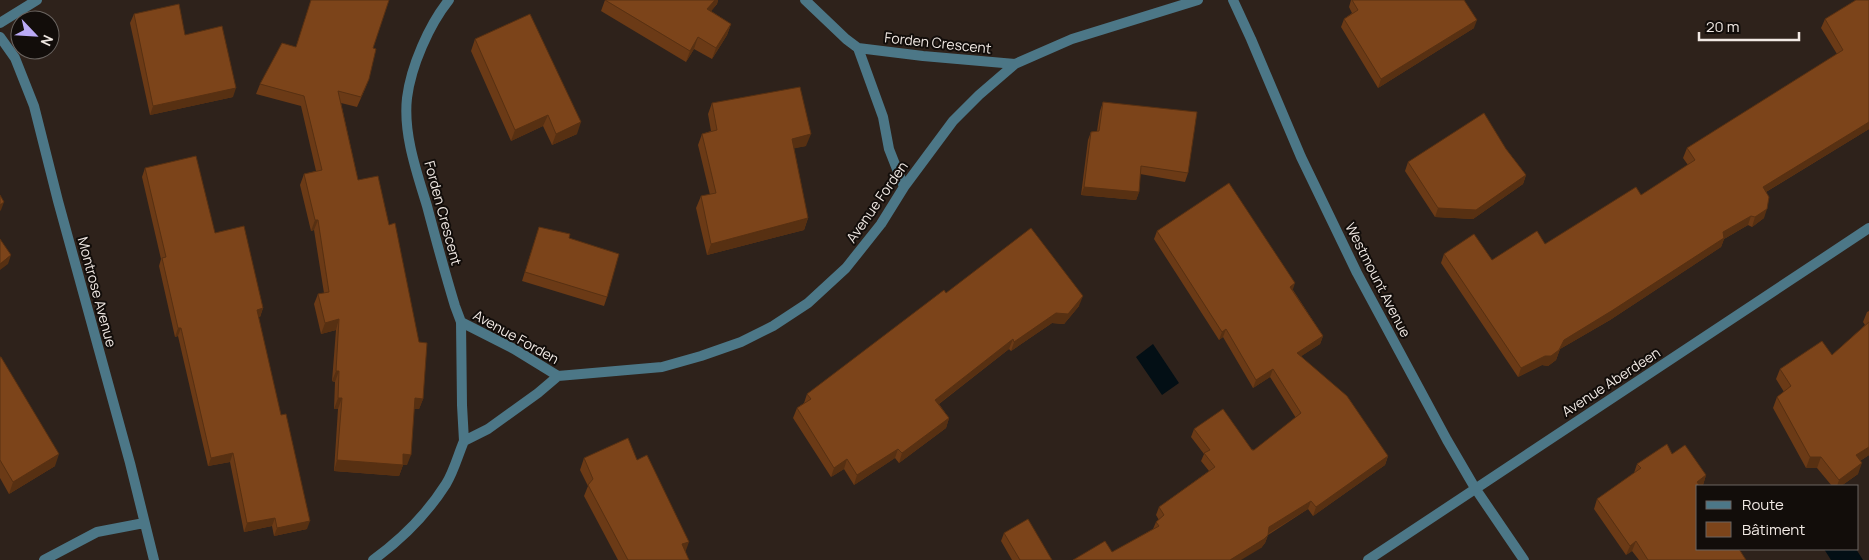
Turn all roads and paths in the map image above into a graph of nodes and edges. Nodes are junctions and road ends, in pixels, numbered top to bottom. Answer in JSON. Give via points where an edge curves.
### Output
{"nodes":[{"id":1,"x":37,"y":0,"type":"edge"},
{"id":2,"x":449,"y":0,"type":"edge"},
{"id":3,"x":805,"y":0,"type":"edge"},
{"id":4,"x":1198,"y":0,"type":"edge"},
{"id":5,"x":1233,"y":0,"type":"edge"},
{"id":6,"x":0,"y":23,"type":"edge"},
{"id":7,"x":0,"y":37,"type":"edge"},
{"id":8,"x":858,"y":48,"type":"junction"},
{"id":9,"x":1015,"y":64,"type":"junction"},
{"id":10,"x":904,"y":188,"type":"junction"},
{"id":11,"x":1869,"y":228,"type":"edge"},
{"id":12,"x":461,"y":322,"type":"junction"},
{"id":13,"x":558,"y":376,"type":"junction"},
{"id":14,"x":464,"y":440,"type":"junction"},
{"id":15,"x":1475,"y":488,"type":"junction"},
{"id":16,"x":144,"y":523,"type":"junction"},
{"id":17,"x":44,"y":560,"type":"edge"},
{"id":18,"x":154,"y":560,"type":"edge"},
{"id":19,"x":373,"y":560,"type":"edge"},
{"id":20,"x":1368,"y":560,"type":"edge"},
{"id":21,"x":1524,"y":560,"type":"edge"}],
"edges":[{"from":1,"to":6,"type":"street"},
{"from":2,"to":12,"type":"street","name":"Forden Crescent","via":[[438,14],[414,71],[407,98],[408,126],[415,167]]},
{"from":3,"to":8,"type":"street"},
{"from":4,"to":9,"type":"street","name":"Avenue Forden","via":[[1072,39]]},
{"from":5,"to":15,"type":"street","name":"Westmount Avenue","via":[[1301,157],[1357,273]]},
{"from":7,"to":16,"type":"street","name":"Montrose Avenue","via":[[15,58],[34,106]]},
{"from":8,"to":9,"type":"street","name":"Forden Crescent"},
{"from":8,"to":10,"type":"street"},
{"from":9,"to":10,"type":"street","name":"Avenue Forden","via":[[953,121]]},
{"from":10,"to":13,"type":"street","name":"Avenue Forden","via":[[846,268],[808,302],[773,326],[741,342],[662,367]]},
{"from":11,"to":15,"type":"street","name":"Avenue Aberdeen"},
{"from":12,"to":13,"type":"street","name":"Avenue Forden"},
{"from":12,"to":14,"type":"street","name":"Forden Crescent"},
{"from":13,"to":14,"type":"street","name":"Avenue Forden","via":[[488,429]]},
{"from":14,"to":19,"type":"street","via":[[446,483],[430,506],[414,526]]},
{"from":15,"to":20,"type":"street","name":"Avenue Aberdeen"},
{"from":15,"to":21,"type":"street","name":"Westmount Avenue"},
{"from":16,"to":17,"type":"street","via":[[97,532]]},
{"from":16,"to":18,"type":"street","name":"Montrose Avenue"}]}
